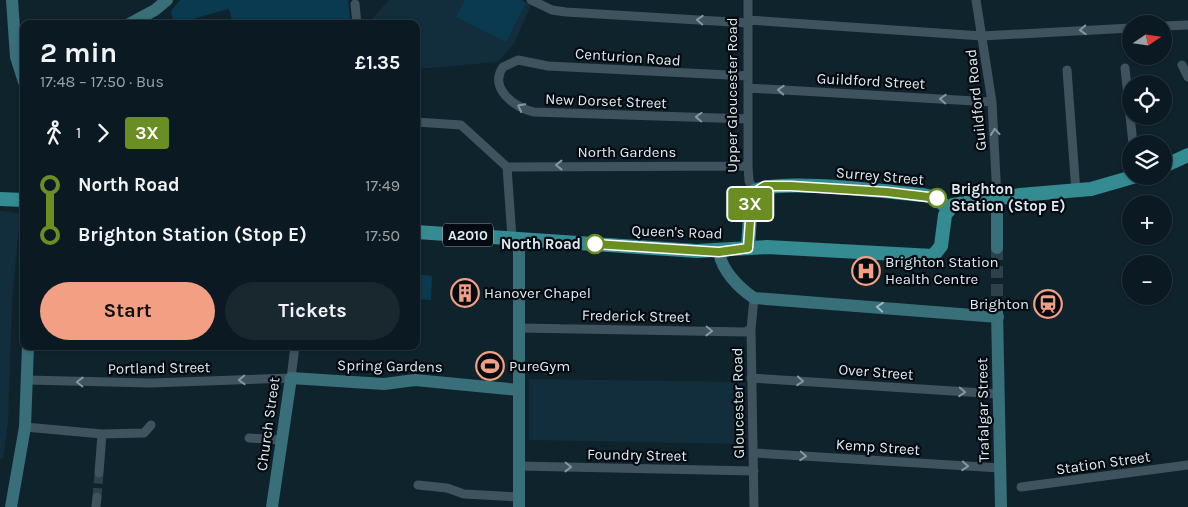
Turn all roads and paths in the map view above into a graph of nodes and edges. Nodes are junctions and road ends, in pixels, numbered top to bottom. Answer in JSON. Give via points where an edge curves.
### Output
{"nodes":[{"id":1,"x":12,"y":0,"type":"edge"},
{"id":2,"x":167,"y":0,"type":"edge"},
{"id":3,"x":532,"y":0,"type":"edge"},
{"id":4,"x":748,"y":0,"type":"edge"},
{"id":5,"x":976,"y":0,"type":"edge"},
{"id":6,"x":355,"y":4,"type":"dead end"},
{"id":7,"x":136,"y":20,"type":"edge"},
{"id":8,"x":357,"y":20,"type":"edge"},
{"id":9,"x":748,"y":21,"type":"junction"},
{"id":10,"x":1188,"y":25,"type":"edge"},
{"id":11,"x":1172,"y":26,"type":"edge"},
{"id":12,"x":1122,"y":28,"type":"edge"},
{"id":13,"x":982,"y":36,"type":"junction"},
{"id":14,"x":507,"y":64,"type":"joint"},
{"id":15,"x":1182,"y":66,"type":"dead end"},
{"id":16,"x":1125,"y":68,"type":"dead end"},
{"id":17,"x":20,"y":70,"type":"edge"},
{"id":18,"x":1067,"y":70,"type":"dead end"},
{"id":19,"x":748,"y":76,"type":"junction"},
{"id":20,"x":1188,"y":77,"type":"edge"},
{"id":21,"x":748,"y":88,"type":"junction"},
{"id":22,"x":992,"y":102,"type":"junction"},
{"id":23,"x":748,"y":119,"type":"junction"},
{"id":24,"x":420,"y":122,"type":"edge"},
{"id":25,"x":1132,"y":135,"type":"edge"},
{"id":26,"x":1188,"y":155,"type":"edge"},
{"id":27,"x":1172,"y":162,"type":"edge"},
{"id":28,"x":507,"y":166,"type":"junction"},
{"id":29,"x":748,"y":166,"type":"junction"},
{"id":30,"x":1122,"y":181,"type":"edge"},
{"id":31,"x":754,"y":191,"type":"junction"},
{"id":32,"x":1076,"y":192,"type":"junction"},
{"id":33,"x":997,"y":198,"type":"junction"},
{"id":34,"x":0,"y":199,"type":"edge"},
{"id":35,"x":20,"y":200,"type":"edge"},
{"id":36,"x":948,"y":209,"type":"junction"},
{"id":37,"x":420,"y":232,"type":"edge"},
{"id":38,"x":515,"y":239,"type":"junction"},
{"id":39,"x":748,"y":248,"type":"junction"},
{"id":40,"x":997,"y":248,"type":"tunnel mouth"},
{"id":41,"x":719,"y":252,"type":"junction"},
{"id":42,"x":754,"y":298,"type":"junction"},
{"id":43,"x":520,"y":328,"type":"junction"},
{"id":44,"x":750,"y":329,"type":"junction"},
{"id":45,"x":28,"y":350,"type":"edge"},
{"id":46,"x":294,"y":350,"type":"edge"},
{"id":47,"x":291,"y":378,"type":"junction"},
{"id":48,"x":752,"y":378,"type":"junction"},
{"id":49,"x":27,"y":380,"type":"junction"},
{"id":50,"x":519,"y":390,"type":"junction"},
{"id":51,"x":999,"y":394,"type":"junction"},
{"id":52,"x":151,"y":425,"type":"dead end"},
{"id":53,"x":25,"y":427,"type":"junction"},
{"id":54,"x":102,"y":434,"type":"junction"},
{"id":55,"x":249,"y":438,"type":"dead end"},
{"id":56,"x":281,"y":440,"type":"junction"},
{"id":57,"x":754,"y":453,"type":"junction"},
{"id":58,"x":1188,"y":465,"type":"edge"},
{"id":59,"x":519,"y":466,"type":"junction"},
{"id":60,"x":1000,"y":468,"type":"junction"},
{"id":61,"x":754,"y":471,"type":"junction"},
{"id":62,"x":99,"y":473,"type":"tunnel mouth"},
{"id":63,"x":418,"y":485,"type":"dead end"},
{"id":64,"x":1021,"y":488,"type":"dead end"},
{"id":65,"x":97,"y":497,"type":"tunnel mouth"},
{"id":66,"x":519,"y":502,"type":"edge"},
{"id":67,"x":11,"y":507,"type":"edge"},
{"id":68,"x":96,"y":507,"type":"edge"},
{"id":69,"x":272,"y":507,"type":"edge"},
{"id":70,"x":754,"y":507,"type":"edge"},
{"id":71,"x":1001,"y":507,"type":"edge"}],
"edges":[{"from":1,"to":17,"type":"street","via":[[16,57]]},
{"from":2,"to":7,"type":"street"},
{"from":9,"to":3,"type":"street","one_way":true,"via":[[566,12],[552,10]]},
{"from":4,"to":9,"type":"street","name":"Upper Gloucester Road"},
{"from":5,"to":13,"type":"street","name":"Guildford Road"},
{"from":6,"to":8,"type":"street"},
{"from":9,"to":13,"type":"street"},
{"from":9,"to":19,"type":"street","name":"Upper Gloucester Road"},
{"from":10,"to":11,"type":"street"},
{"from":12,"to":13,"type":"street","one_way":true},
{"from":13,"to":22,"type":"street","name":"Guildford Road"},
{"from":14,"to":19,"type":"street","name":"Centurion Road","via":[[518,60],[556,66]]},
{"from":23,"to":14,"type":"street","name":"New Dorset Street","one_way":true,"via":[[528,111],[514,105],[499,85],[500,71]]},
{"from":15,"to":20,"type":"street"},
{"from":16,"to":25,"type":"street"},
{"from":18,"to":32,"type":"street"},
{"from":19,"to":21,"type":"street","name":"Upper Gloucester Road"},
{"from":22,"to":21,"type":"street","name":"Guildford Street","one_way":true},
{"from":21,"to":23,"type":"street","name":"Upper Gloucester Road"},
{"from":33,"to":22,"type":"street","name":"Guildford Road","one_way":true},
{"from":23,"to":29,"type":"street","name":"Upper Gloucester Road"},
{"from":24,"to":28,"type":"street","via":[[461,125]]},
{"from":26,"to":27,"type":"main road"},
{"from":29,"to":28,"type":"street","name":"North Gardens","one_way":true},
{"from":28,"to":38,"type":"street"},
{"from":29,"to":31,"type":"street","name":"Upper Gloucester Road","via":[[749,181]]},
{"from":30,"to":32,"type":"main road"},
{"from":31,"to":36,"type":"main road","name":"Surrey Street","via":[[765,186],[791,186],[914,194],[937,198]]},
{"from":31,"to":39,"type":"main road","name":"Upper Gloucester Road"},
{"from":32,"to":33,"type":"main road"},
{"from":33,"to":36,"type":"main road","via":[[954,205]]},
{"from":33,"to":40,"type":"street"},
{"from":34,"to":35,"type":"main road"},
{"from":36,"to":39,"type":"main road","name":"Queen's Road","number":"A2010","via":[[942,222],[940,246],[933,256]]},
{"from":37,"to":38,"type":"main road","name":"Queen's Road","number":"A2010"},
{"from":38,"to":41,"type":"main road","name":"Queen's Road","number":"A2010"},
{"from":38,"to":43,"type":"street"},
{"from":39,"to":41,"type":"main road","name":"Queen's Road","number":"A2010"},
{"from":41,"to":42,"type":"street","via":[[720,262],[726,271]]},
{"from":42,"to":44,"type":"street","name":"Gloucester Road"},
{"from":51,"to":42,"type":"street","name":"Trafalgar Street","one_way":true,"via":[[997,315]]},
{"from":43,"to":44,"type":"street","name":"Frederick Street","one_way":true,"via":[[745,332]]},
{"from":43,"to":50,"type":"street"},
{"from":44,"to":48,"type":"street","name":"Gloucester Road"},
{"from":45,"to":49,"type":"street"},
{"from":46,"to":47,"type":"street","name":"Church Street"},
{"from":47,"to":49,"type":"street","name":"Portland Street","one_way":true,"via":[[151,383]]},
{"from":47,"to":50,"type":"street","name":"Spring Gardens","via":[[384,384],[415,380]]},
{"from":47,"to":56,"type":"street","name":"Church Street"},
{"from":48,"to":51,"type":"street","name":"Over Street","one_way":true},
{"from":48,"to":57,"type":"street","name":"Gloucester Road"},
{"from":49,"to":53,"type":"street"},
{"from":50,"to":59,"type":"street"},
{"from":51,"to":60,"type":"street","name":"Trafalgar Street"},
{"from":52,"to":54,"type":"street","via":[[144,433]]},
{"from":53,"to":54,"type":"street"},
{"from":53,"to":67,"type":"street"},
{"from":54,"to":62,"type":"street"},
{"from":55,"to":56,"type":"street"},
{"from":56,"to":69,"type":"street","name":"Church Street"},
{"from":57,"to":60,"type":"street","name":"Kemp Street","one_way":true},
{"from":57,"to":61,"type":"street","name":"Gloucester Road"},
{"from":58,"to":64,"type":"street","name":"Station Street"},
{"from":59,"to":61,"type":"street","name":"Foundry Street","one_way":true},
{"from":59,"to":66,"type":"street"},
{"from":60,"to":71,"type":"street","name":"Trafalgar Street"},
{"from":61,"to":70,"type":"street","name":"Gloucester Road"},
{"from":63,"to":66,"type":"street"},
{"from":65,"to":68,"type":"street"}]}
